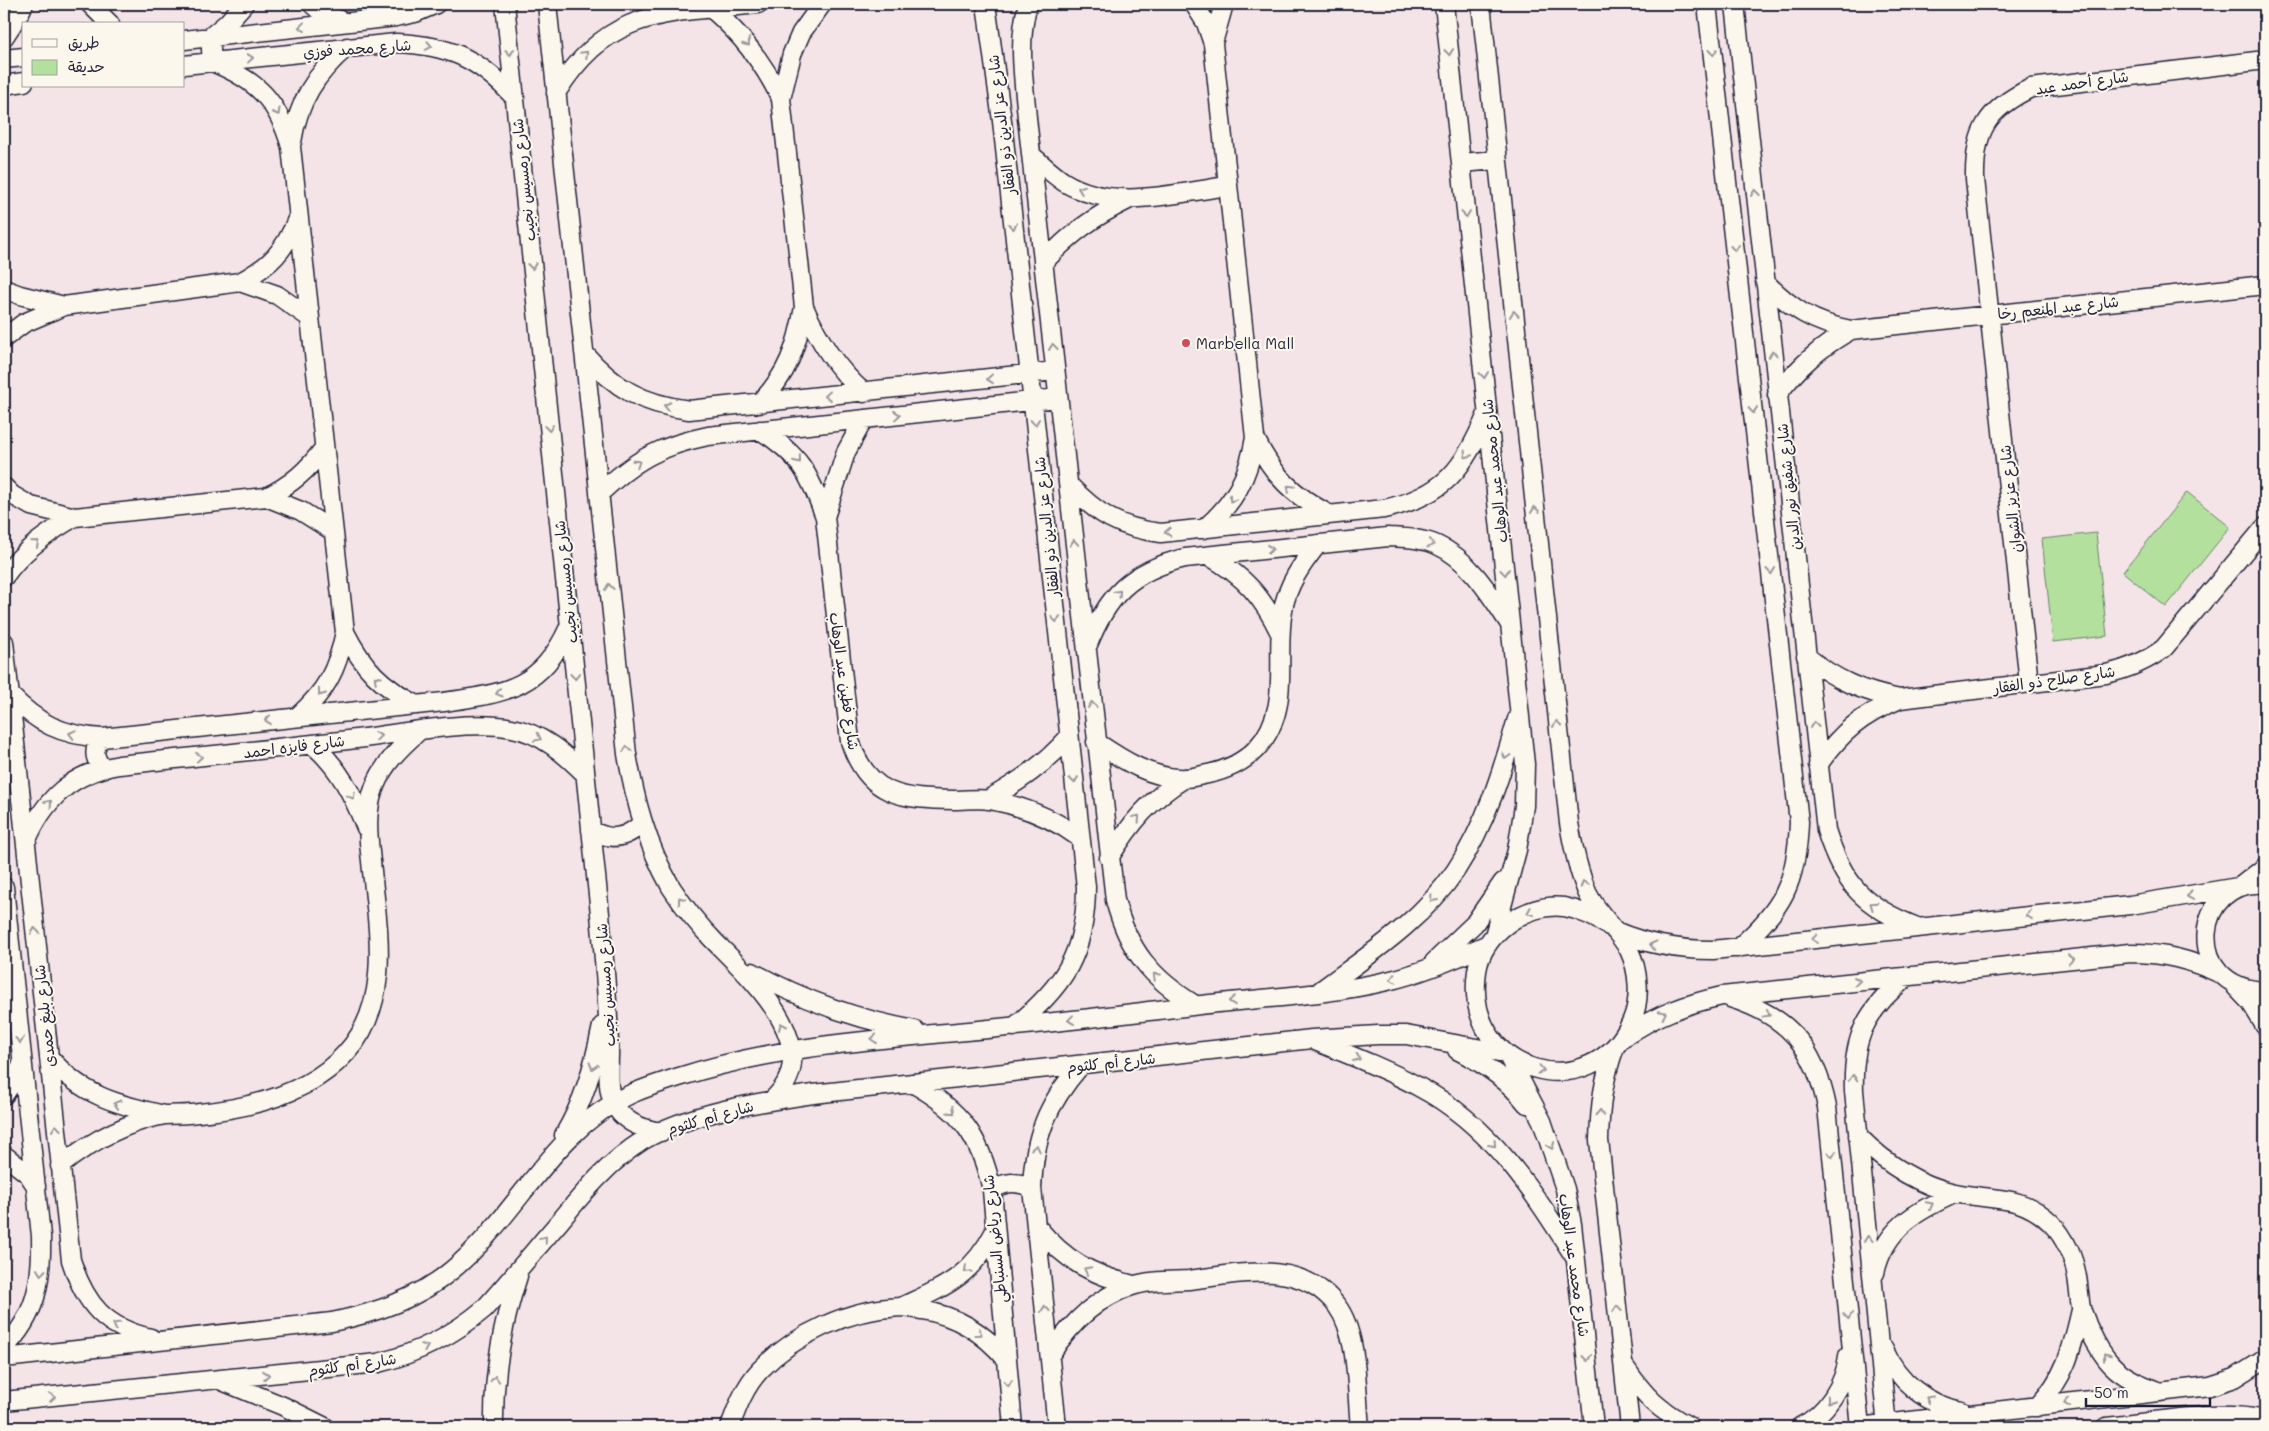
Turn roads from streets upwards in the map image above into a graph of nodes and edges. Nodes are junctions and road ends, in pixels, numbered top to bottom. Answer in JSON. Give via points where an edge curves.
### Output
{"nodes":[{"id":1,"x":24,"y":4,"type":"edge"},
{"id":2,"x":90,"y":4,"type":"edge"},
{"id":3,"x":244,"y":4,"type":"edge"},
{"id":4,"x":312,"y":4,"type":"edge"},
{"id":5,"x":436,"y":4,"type":"edge"},
{"id":6,"x":505,"y":4,"type":"edge"},
{"id":7,"x":547,"y":4,"type":"edge"},
{"id":8,"x":758,"y":4,"type":"edge"},
{"id":9,"x":822,"y":4,"type":"edge"},
{"id":10,"x":986,"y":4,"type":"edge"},
{"id":11,"x":1028,"y":4,"type":"edge"},
{"id":12,"x":1194,"y":4,"type":"edge"},
{"id":13,"x":1224,"y":4,"type":"edge"},
{"id":14,"x":1444,"y":4,"type":"edge"},
{"id":15,"x":1707,"y":4,"type":"edge"},
{"id":16,"x":1735,"y":4,"type":"edge"},
{"id":17,"x":1482,"y":7,"type":"edge"},
{"id":18,"x":712,"y":9,"type":"junction"},
{"id":19,"x":396,"y":17,"type":"junction"},
{"id":20,"x":108,"y":22,"type":"edge"},
{"id":21,"x":344,"y":22,"type":"junction"},
{"id":22,"x":4,"y":37,"type":"edge"},
{"id":23,"x":210,"y":37,"type":"junction"},
{"id":24,"x":185,"y":40,"type":"edge"},
{"id":25,"x":396,"y":43,"type":"junction"},
{"id":26,"x":1213,"y":44,"type":"junction"},
{"id":27,"x":347,"y":47,"type":"junction"},
{"id":28,"x":22,"y":57,"type":"edge"},
{"id":29,"x":4,"y":59,"type":"edge"},
{"id":30,"x":2265,"y":60,"type":"edge"},
{"id":31,"x":212,"y":62,"type":"junction"},
{"id":32,"x":185,"y":65,"type":"edge"},
{"id":33,"x":556,"y":93,"type":"junction"},
{"id":34,"x":514,"y":97,"type":"junction"},
{"id":35,"x":781,"y":98,"type":"junction"},
{"id":36,"x":1027,"y":118,"type":"junction"},
{"id":37,"x":1002,"y":121,"type":"junction"},
{"id":38,"x":291,"y":147,"type":"junction"},
{"id":39,"x":1031,"y":155,"type":"junction"},
{"id":40,"x":1497,"y":160,"type":"junction"},
{"id":41,"x":1461,"y":164,"type":"junction"},
{"id":42,"x":1228,"y":186,"type":"junction"},
{"id":43,"x":1128,"y":200,"type":"junction"},
{"id":44,"x":298,"y":216,"type":"junction"},
{"id":45,"x":1043,"y":263,"type":"junction"},
{"id":46,"x":240,"y":282,"type":"junction"},
{"id":47,"x":1765,"y":282,"type":"junction"},
{"id":48,"x":2265,"y":285,"type":"edge"},
{"id":49,"x":4,"y":289,"type":"edge"},
{"id":50,"x":64,"y":306,"type":"junction"},
{"id":51,"x":804,"y":307,"type":"junction"},
{"id":52,"x":1990,"y":315,"type":"junction"},
{"id":53,"x":310,"y":318,"type":"junction"},
{"id":54,"x":1851,"y":330,"type":"junction"},
{"id":55,"x":4,"y":338,"type":"edge"},
{"id":56,"x":584,"y":353,"type":"junction"},
{"id":57,"x":1055,"y":372,"type":"junction"},
{"id":58,"x":1029,"y":374,"type":"junction"},
{"id":59,"x":864,"y":392,"type":"junction"},
{"id":60,"x":1778,"y":395,"type":"junction"},
{"id":61,"x":1058,"y":398,"type":"junction"},
{"id":62,"x":1032,"y":400,"type":"junction"},
{"id":63,"x":759,"y":404,"type":"junction"},
{"id":64,"x":1488,"y":411,"type":"junction"},
{"id":65,"x":864,"y":419,"type":"junction"},
{"id":66,"x":760,"y":430,"type":"junction"},
{"id":67,"x":1255,"y":438,"type":"junction"},
{"id":68,"x":324,"y":448,"type":"junction"},
{"id":69,"x":1785,"y":458,"type":"junction"},
{"id":70,"x":1758,"y":462,"type":"junction"},
{"id":71,"x":1068,"y":484,"type":"junction"},
{"id":72,"x":4,"y":486,"type":"edge"},
{"id":73,"x":600,"y":494,"type":"junction"},
{"id":74,"x":266,"y":497,"type":"junction"},
{"id":75,"x":1330,"y":515,"type":"junction"},
{"id":76,"x":75,"y":517,"type":"junction"},
{"id":77,"x":825,"y":517,"type":"junction"},
{"id":78,"x":2265,"y":527,"type":"edge"},
{"id":79,"x":1204,"y":529,"type":"junction"},
{"id":80,"x":334,"y":531,"type":"junction"},
{"id":81,"x":1318,"y":544,"type":"junction"},
{"id":82,"x":1209,"y":556,"type":"junction"},
{"id":83,"x":4,"y":577,"type":"edge"},
{"id":84,"x":1511,"y":626,"type":"junction"},
{"id":85,"x":570,"y":627,"type":"junction"},
{"id":86,"x":345,"y":632,"type":"junction"},
{"id":87,"x":1280,"y":634,"type":"junction"},
{"id":88,"x":4,"y":642,"type":"edge"},
{"id":89,"x":1086,"y":650,"type":"junction"},
{"id":90,"x":1806,"y":656,"type":"junction"},
{"id":91,"x":2029,"y":683,"type":"junction"},
{"id":92,"x":9,"y":694,"type":"junction"},
{"id":93,"x":1900,"y":699,"type":"junction"},
{"id":94,"x":444,"y":702,"type":"junction"},
{"id":95,"x":417,"y":705,"type":"junction"},
{"id":96,"x":1520,"y":709,"type":"junction"},
{"id":97,"x":297,"y":717,"type":"junction"},
{"id":98,"x":447,"y":728,"type":"junction"},
{"id":99,"x":419,"y":731,"type":"junction"},
{"id":100,"x":1069,"y":737,"type":"junction"},
{"id":101,"x":102,"y":738,"type":"junction"},
{"id":102,"x":1096,"y":742,"type":"junction"},
{"id":103,"x":312,"y":744,"type":"junction"},
{"id":104,"x":1818,"y":765,"type":"junction"},
{"id":105,"x":103,"y":768,"type":"junction"},
{"id":106,"x":585,"y":774,"type":"junction"},
{"id":107,"x":1185,"y":778,"type":"junction"},
{"id":108,"x":987,"y":800,"type":"junction"},
{"id":109,"x":642,"y":823,"type":"junction"},
{"id":110,"x":591,"y":830,"type":"junction"},
{"id":111,"x":368,"y":833,"type":"junction"},
{"id":112,"x":1080,"y":838,"type":"junction"},
{"id":113,"x":25,"y":845,"type":"junction"},
{"id":114,"x":1109,"y":858,"type":"junction"},
{"id":115,"x":1512,"y":867,"type":"junction"},
{"id":116,"x":2265,"y":867,"type":"edge"},
{"id":117,"x":2265,"y":884,"type":"edge"},
{"id":118,"x":2239,"y":887,"type":"junction"},
{"id":119,"x":5,"y":895,"type":"edge"},
{"id":120,"x":31,"y":900,"type":"junction"},
{"id":121,"x":1917,"y":927,"type":"junction"},
{"id":122,"x":1612,"y":928,"type":"junction"},
{"id":123,"x":1491,"y":940,"type":"junction"},
{"id":124,"x":1738,"y":948,"type":"junction"},
{"id":125,"x":741,"y":966,"type":"junction"},
{"id":126,"x":1422,"y":971,"type":"junction"},
{"id":127,"x":1908,"y":976,"type":"junction"},
{"id":128,"x":2227,"y":980,"type":"junction"},
{"id":129,"x":606,"y":983,"type":"junction"},
{"id":130,"x":1319,"y":991,"type":"junction"},
{"id":131,"x":2265,"y":991,"type":"edge"},
{"id":132,"x":1722,"y":996,"type":"junction"},
{"id":133,"x":1195,"y":1005,"type":"junction"},
{"id":134,"x":2265,"y":1026,"type":"edge"},
{"id":135,"x":1014,"y":1027,"type":"junction"},
{"id":136,"x":938,"y":1034,"type":"junction"},
{"id":137,"x":1312,"y":1039,"type":"junction"},
{"id":138,"x":1434,"y":1040,"type":"junction"},
{"id":139,"x":1618,"y":1044,"type":"junction"},
{"id":140,"x":791,"y":1049,"type":"junction"},
{"id":141,"x":1505,"y":1054,"type":"junction"},
{"id":142,"x":49,"y":1057,"type":"junction"},
{"id":143,"x":23,"y":1062,"type":"junction"},
{"id":144,"x":1081,"y":1065,"type":"junction"},
{"id":145,"x":912,"y":1084,"type":"junction"},
{"id":146,"x":4,"y":1095,"type":"edge"},
{"id":147,"x":772,"y":1100,"type":"junction"},
{"id":148,"x":613,"y":1103,"type":"junction"},
{"id":149,"x":165,"y":1116,"type":"junction"},
{"id":150,"x":1542,"y":1121,"type":"junction"},
{"id":151,"x":661,"y":1132,"type":"junction"},
{"id":152,"x":1858,"y":1136,"type":"junction"},
{"id":153,"x":4,"y":1154,"type":"edge"},
{"id":154,"x":551,"y":1158,"type":"junction"},
{"id":155,"x":60,"y":1166,"type":"junction"},
{"id":156,"x":36,"y":1186,"type":"junction"},
{"id":157,"x":1032,"y":1188,"type":"junction"},
{"id":158,"x":992,"y":1190,"type":"junction"},
{"id":159,"x":1956,"y":1193,"type":"junction"},
{"id":160,"x":1037,"y":1227,"type":"junction"},
{"id":161,"x":995,"y":1231,"type":"junction"},
{"id":162,"x":67,"y":1232,"type":"junction"},
{"id":163,"x":42,"y":1236,"type":"junction"},
{"id":164,"x":1576,"y":1260,"type":"junction"},
{"id":165,"x":522,"y":1266,"type":"junction"},
{"id":166,"x":1873,"y":1284,"type":"junction"},
{"id":167,"x":1133,"y":1285,"type":"junction"},
{"id":168,"x":901,"y":1307,"type":"junction"},
{"id":169,"x":2082,"y":1310,"type":"junction"},
{"id":170,"x":1851,"y":1338,"type":"junction"},
{"id":171,"x":1878,"y":1338,"type":"junction"},
{"id":172,"x":162,"y":1340,"type":"junction"},
{"id":173,"x":4,"y":1348,"type":"edge"},
{"id":174,"x":1050,"y":1354,"type":"junction"},
{"id":175,"x":4,"y":1358,"type":"edge"},
{"id":176,"x":1006,"y":1359,"type":"junction"},
{"id":177,"x":2265,"y":1359,"type":"edge"},
{"id":178,"x":1623,"y":1364,"type":"junction"},
{"id":179,"x":220,"y":1380,"type":"junction"},
{"id":180,"x":2160,"y":1392,"type":"junction"},
{"id":181,"x":4,"y":1401,"type":"edge"},
{"id":182,"x":2037,"y":1407,"type":"junction"},
{"id":183,"x":1975,"y":1414,"type":"junction"},
{"id":184,"x":2265,"y":1420,"type":"edge"},
{"id":185,"x":2139,"y":1425,"type":"edge"},
{"id":186,"x":1887,"y":1426,"type":"edge"},
{"id":187,"x":325,"y":1427,"type":"edge"},
{"id":188,"x":494,"y":1427,"type":"edge"},
{"id":189,"x":730,"y":1427,"type":"edge"},
{"id":190,"x":1013,"y":1427,"type":"edge"},
{"id":191,"x":1057,"y":1427,"type":"edge"},
{"id":192,"x":1360,"y":1427,"type":"edge"},
{"id":193,"x":1594,"y":1427,"type":"edge"},
{"id":194,"x":1630,"y":1427,"type":"edge"},
{"id":195,"x":1690,"y":1427,"type":"edge"},
{"id":196,"x":1800,"y":1427,"type":"edge"},
{"id":197,"x":1860,"y":1427,"type":"edge"},
{"id":198,"x":2106,"y":1427,"type":"edge"}],
"edges":[{"from":1,"to":22,"type":"street"},
{"from":2,"to":20,"type":"street"},
{"from":3,"to":23,"type":"street"},
{"from":4,"to":21,"type":"street","via":[[321,12]]},
{"from":5,"to":19,"type":"street","name":"شارع محمد فوزي"},
{"from":6,"to":34,"type":"street","name":"شارع رمسيس نجيب","one_way":true},
{"from":7,"to":33,"type":"street"},
{"from":8,"to":18,"type":"street"},
{"from":9,"to":35,"type":"street","via":[[801,33]]},
{"from":10,"to":37,"type":"street","name":"شارع عز الدين ذو الفقار"},
{"from":11,"to":36,"type":"street","name":"شارع عز الدين ذو الفقار","via":[[1022,50]]},
{"from":12,"to":26,"type":"street","via":[[1206,23]]},
{"from":13,"to":26,"type":"street"},
{"from":14,"to":41,"type":"street","name":"شارع محمد عبد الوهاب","one_way":true},
{"from":15,"to":70,"type":"street","name":"شارع شفيق نور الدين","one_way":true},
{"from":47,"to":16,"type":"street","name":"شارع شفيق نور الدين","one_way":true},
{"from":17,"to":40,"type":"street"},
{"from":33,"to":18,"type":"street","one_way":true,"via":[[585,53],[625,25],[648,16]]},
{"from":18,"to":35,"type":"street","one_way":true,"via":[[730,24],[759,58]]},
{"from":19,"to":21,"type":"street","name":"شارع محمد فوزي"},
{"from":19,"to":25,"type":"street","via":[[401,30]]},
{"from":21,"to":23,"type":"street","name":"شارع محمد فوزي","one_way":true},
{"from":23,"to":24,"type":"street","name":"شارع محمد فوزي"},
{"from":23,"to":31,"type":"street"},
{"from":25,"to":27,"type":"street","name":"شارع محمد فوزي"},
{"from":25,"to":34,"type":"street","name":"شارع محمد فوزي","one_way":true,"via":[[425,44],[451,50],[475,62]]},
{"from":26,"to":42,"type":"street"},
{"from":31,"to":27,"type":"street","name":"شارع محمد فوزي","one_way":true},
{"from":27,"to":38,"type":"street","via":[[329,62],[306,94],[294,124]]},
{"from":28,"to":29,"type":"street"},
{"from":30,"to":52,"type":"street","name":"شارع أحمد عيد","via":[[2031,88],[2010,98],[1993,113],[1981,133],[1975,156]]},
{"from":31,"to":32,"type":"street","name":"شارع محمد فوزي"},
{"from":31,"to":38,"type":"street","one_way":true,"via":[[235,71],[256,85],[284,124]]},
{"from":33,"to":56,"type":"street"},
{"from":34,"to":85,"type":"street","name":"شارع رمسيس نجيب","one_way":true},
{"from":35,"to":51,"type":"street"},
{"from":36,"to":37,"type":"street"},
{"from":36,"to":39,"type":"street","name":"شارع عز الدين ذو الفقار"},
{"from":37,"to":58,"type":"street","name":"شارع عز الدين ذو الفقار","one_way":true},
{"from":38,"to":44,"type":"street"},
{"from":43,"to":39,"type":"street","one_way":true,"via":[[1083,191],[1070,185]]},
{"from":39,"to":45,"type":"street","name":"شارع عز الدين ذو الفقار"},
{"from":40,"to":41,"type":"street"},
{"from":122,"to":40,"type":"street","one_way":true,"via":[[1588,894],[1575,859],[1569,823]]},
{"from":41,"to":64,"type":"street","name":"شارع محمد عبد الوهاب","one_way":true},
{"from":42,"to":43,"type":"street"},
{"from":42,"to":67,"type":"street"},
{"from":43,"to":45,"type":"street","via":[[1088,222]]},
{"from":44,"to":46,"type":"street","via":[[290,238],[277,256],[260,272]]},
{"from":44,"to":53,"type":"street"},
{"from":57,"to":45,"type":"street","name":"شارع عز الدين ذو الفقار","one_way":true},
{"from":46,"to":50,"type":"street"},
{"from":46,"to":53,"type":"street","via":[[277,296]]},
{"from":47,"to":54,"type":"street","name":"شارع عبد المنعم رخا","via":[[1812,320]]},
{"from":60,"to":47,"type":"street","name":"شارع شفيق نور الدين","one_way":true},
{"from":48,"to":52,"type":"street","name":"شارع عبد المنعم رخا"},
{"from":49,"to":50,"type":"street"},
{"from":50,"to":55,"type":"street","via":[[24,323]]},
{"from":51,"to":59,"type":"street","via":[[836,366]]},
{"from":51,"to":63,"type":"street","via":[[792,356],[773,390]]},
{"from":52,"to":54,"type":"street","name":"شارع عبد المنعم رخا"},
{"from":52,"to":91,"type":"street","name":"شارع عزيز الشوان"},
{"from":53,"to":68,"type":"street"},
{"from":54,"to":60,"type":"street","name":"شارع عبد المنعم رخا","via":[[1809,357]]},
{"from":63,"to":56,"type":"street","one_way":true,"via":[[702,410],[665,407],[620,387],[600,372]]},
{"from":56,"to":73,"type":"street"},
{"from":57,"to":58,"type":"street"},
{"from":57,"to":61,"type":"street","name":"شارع عز الدين ذو الفقار"},
{"from":58,"to":59,"type":"street","one_way":true},
{"from":58,"to":62,"type":"street","name":"شارع عز الدين ذو الفقار"},
{"from":59,"to":63,"type":"street","one_way":true},
{"from":60,"to":69,"type":"street","name":"شارع شفيق نور الدين"},
{"from":61,"to":62,"type":"street"},
{"from":61,"to":71,"type":"street","name":"شارع عز الدين ذو الفقار"},
{"from":65,"to":62,"type":"street","one_way":true},
{"from":62,"to":100,"type":"street","name":"شارع عز الدين ذو الفقار","one_way":true},
{"from":64,"to":75,"type":"street","one_way":true,"via":[[1466,458],[1450,478],[1430,493],[1408,504],[1384,510]]},
{"from":64,"to":84,"type":"street","name":"شارع محمد عبد الوهاب","one_way":true},
{"from":65,"to":66,"type":"street"},
{"from":65,"to":77,"type":"street","name":"شارع فطين عبد الوهاب","via":[[846,452]]},
{"from":73,"to":66,"type":"street","one_way":true,"via":[[642,459],[678,442]]},
{"from":66,"to":77,"type":"street","name":"شارع فطين عبد الوهاب","one_way":true,"via":[[793,454],[805,469]]},
{"from":75,"to":67,"type":"street","one_way":true,"via":[[1292,491],[1277,476]]},
{"from":67,"to":79,"type":"street","one_way":true,"via":[[1252,459],[1234,498]]},
{"from":68,"to":74,"type":"street","via":[[299,478]]},
{"from":68,"to":80,"type":"street"},
{"from":69,"to":70,"type":"street"},
{"from":69,"to":90,"type":"street","name":"شارع شفيق نور الدين"},
{"from":70,"to":124,"type":"street","name":"شارع شفيق نور الدين","one_way":true,"via":[[1799,822],[1798,851],[1791,879],[1779,905],[1761,928]]},
{"from":79,"to":71,"type":"street","one_way":true,"via":[[1161,533],[1119,524],[1100,514]]},
{"from":89,"to":71,"type":"street","name":"شارع عز الدين ذو الفقار","one_way":true},
{"from":72,"to":76,"type":"street","via":[[31,506]]},
{"from":109,"to":73,"type":"street","one_way":true,"via":[[627,754]]},
{"from":74,"to":76,"type":"street"},
{"from":74,"to":80,"type":"street","via":[[301,511]]},
{"from":75,"to":79,"type":"street"},
{"from":83,"to":76,"type":"street","one_way":true,"via":[[40,539]]},
{"from":77,"to":108,"type":"street","name":"شارع فطين عبد الوهاب","via":[[847,721],[856,760],[869,777],[904,797]]},
{"from":78,"to":91,"type":"street","name":"شارع صلاح ذو الفقار","via":[[2179,632],[2147,661],[2106,674]]},
{"from":80,"to":86,"type":"street"},
{"from":82,"to":81,"type":"street","one_way":true},
{"from":81,"to":84,"type":"street","one_way":true,"via":[[1388,537],[1412,538],[1437,545],[1474,574]]},
{"from":81,"to":87,"type":"street","via":[[1290,586]]},
{"from":82,"to":87,"type":"street","via":[[1232,569],[1252,587],[1269,609]]},
{"from":89,"to":82,"type":"street","one_way":true,"via":[[1106,606],[1122,588],[1162,564]]},
{"from":84,"to":96,"type":"street","name":"شارع محمد عبد الوهاب"},
{"from":85,"to":94,"type":"street","name":"شارع فايزه احمد","one_way":true,"via":[[556,653],[531,679],[491,696]]},
{"from":85,"to":106,"type":"street","name":"شارع رمسيس نجيب","one_way":true},
{"from":95,"to":86,"type":"street","one_way":true,"via":[[382,683],[367,669]]},
{"from":86,"to":97,"type":"street","one_way":true,"via":[[340,657],[330,680]]},
{"from":87,"to":107,"type":"street","via":[[1280,703],[1265,740],[1234,766]]},
{"from":88,"to":92,"type":"street","name":"شارع بليغ حمدى"},
{"from":102,"to":89,"type":"street","name":"شارع عز الدين ذو الفقار","one_way":true},
{"from":90,"to":93,"type":"street","name":"شارع صلاح ذو الفقار","via":[[1850,685]]},
{"from":104,"to":90,"type":"street","name":"شارع شفيق نور الدين","one_way":true},
{"from":91,"to":93,"type":"street","name":"شارع صلاح ذو الفقار"},
{"from":101,"to":92,"type":"street","name":"شارع فايزه احمد","one_way":true,"via":[[54,728],[24,710]]},
{"from":92,"to":113,"type":"street","name":"شارع بليغ حمدى"},
{"from":93,"to":104,"type":"street","name":"شارع صلاح ذو الفقار","via":[[1875,709],[1853,724],[1833,743]]},
{"from":94,"to":95,"type":"street","name":"شارع فايزه احمد"},
{"from":94,"to":98,"type":"street","via":[[450,712]]},
{"from":95,"to":97,"type":"street","name":"شارع فايزه احمد"},
{"from":96,"to":115,"type":"street","name":"شارع محمد عبد الوهاب","via":[[1524,806]]},
{"from":96,"to":130,"type":"street","one_way":true,"via":[[1490,804],[1475,840],[1455,872],[1431,902],[1403,927]]},
{"from":97,"to":101,"type":"street","name":"شارع فايزه احمد","one_way":true},
{"from":98,"to":99,"type":"street","name":"شارع فايزه احمد"},
{"from":98,"to":106,"type":"street","name":"شارع فايزه احمد","one_way":true,"via":[[491,725],[514,728],[553,746]]},
{"from":103,"to":99,"type":"street","name":"شارع فايزه احمد","one_way":true},
{"from":99,"to":111,"type":"street","via":[[400,747],[375,786],[369,808]]},
{"from":100,"to":108,"type":"street","via":[[1029,775]]},
{"from":100,"to":112,"type":"street","name":"شارع عز الدين ذو الفقار","one_way":true},
{"from":101,"to":105,"type":"street","via":[[95,757]]},
{"from":102,"to":107,"type":"street","via":[[1130,764]]},
{"from":102,"to":114,"type":"street","name":"شارع عز الدين ذو الفقار"},
{"from":105,"to":103,"type":"street","name":"شارع فايزه احمد","one_way":true},
{"from":103,"to":111,"type":"street","one_way":true,"via":[[340,773]]},
{"from":121,"to":104,"type":"street","name":"شارع شفيق نور الدين","one_way":true,"via":[[1890,917],[1867,902],[1848,881],[1834,857],[1826,830]]},
{"from":113,"to":105,"type":"street","name":"شارع فايزه احمد","one_way":true,"via":[[34,824],[57,794],[87,774]]},
{"from":106,"to":110,"type":"street","name":"شارع رمسيس نجيب"},
{"from":114,"to":107,"type":"street","one_way":true,"via":[[1134,820],[1149,804]]},
{"from":108,"to":112,"type":"street","name":"شارع فطين عبد الوهاب","via":[[1050,818]]},
{"from":109,"to":110,"type":"street","via":[[623,837],[601,836]]},
{"from":125,"to":109,"type":"street","one_way":true,"via":[[692,916],[655,856]]},
{"from":110,"to":129,"type":"street","name":"شارع رمسيس نجيب"},
{"from":111,"to":149,"type":"street","via":[[379,972],[375,1001],[364,1028],[347,1053],[324,1074],[298,1090],[232,1108]]},
{"from":112,"to":135,"type":"street","name":"شارع عز الدين ذو الفقار","via":[[1086,896],[1082,939],[1072,963],[1057,985]]},
{"from":113,"to":120,"type":"street","name":"شارع بليغ حمدى"},
{"from":133,"to":114,"type":"street","name":"شارع عز الدين ذو الفقار","one_way":true,"via":[[1172,991],[1134,950],[1115,900]]},
{"from":115,"to":123,"type":"street","name":"شارع محمد عبد الوهاب"},
{"from":115,"to":126,"type":"street","via":[[1474,924]]},
{"from":116,"to":118,"type":"street"},
{"from":117,"to":118,"type":"street"},
{"from":118,"to":121,"type":"street","one_way":true,"via":[[2130,905]]},
{"from":118,"to":128,"type":"street","via":[[2213,910],[2207,927],[2206,944],[2211,960]]},
{"from":119,"to":120,"type":"street"},
{"from":119,"to":143,"type":"street","name":"شارع بليغ حمدى","one_way":true},
{"from":142,"to":120,"type":"street","name":"شارع بليغ حمدى","one_way":true},
{"from":121,"to":124,"type":"street","one_way":true},
{"from":122,"to":123,"type":"street","one_way":true,"via":[[1587,913],[1562,907],[1537,909],[1513,919]]},
{"from":124,"to":122,"type":"street","one_way":true,"via":[[1688,950],[1663,947],[1638,941]]},
{"from":122,"to":139,"type":"street","via":[[1629,950],[1637,972],[1638,996],[1633,1019]]},
{"from":123,"to":126,"type":"street"},
{"from":123,"to":141,"type":"street","via":[[1478,966],[1474,990],[1478,1013],[1488,1035]]},
{"from":125,"to":136,"type":"street","via":[[836,1010]]},
{"from":140,"to":125,"type":"street","one_way":true,"via":[[774,1008]]},
{"from":126,"to":130,"type":"street","one_way":true,"via":[[1354,988]]},
{"from":127,"to":128,"type":"street","one_way":true,"via":[[2154,953],[2200,964]]},
{"from":132,"to":127,"type":"street","one_way":true},
{"from":152,"to":127,"type":"street","one_way":true,"via":[[1853,1064],[1859,1038],[1870,1014],[1881,1000]]},
{"from":128,"to":131,"type":"street","via":[[2250,991]]},
{"from":128,"to":134,"type":"street","via":[[2251,1003]]},
{"from":129,"to":148,"type":"street","name":"شارع رمسيس نجيب","via":[[609,1081]]},
{"from":129,"to":154,"type":"street","one_way":true,"via":[[603,1020],[585,1092]]},
{"from":130,"to":133,"type":"street","one_way":true},
{"from":139,"to":132,"type":"street","one_way":true,"via":[[1644,1024],[1669,1011]]},
{"from":132,"to":170,"type":"street","one_way":true,"via":[[1773,1016],[1810,1056],[1822,1081]]},
{"from":133,"to":135,"type":"street","one_way":true},
{"from":135,"to":136,"type":"street"},
{"from":136,"to":140,"type":"street","one_way":true},
{"from":137,"to":138,"type":"street","name":"شارع أم كلثوم","via":[[1406,1035]]},
{"from":137,"to":144,"type":"street","name":"شارع أم كلثوم"},
{"from":137,"to":164,"type":"street","one_way":true,"via":[[1421,1087],[1461,1115],[1512,1166],[1538,1199]]},
{"from":138,"to":141,"type":"street","name":"شارع أم كلثوم"},
{"from":138,"to":150,"type":"street","via":[[1490,1070]]},
{"from":141,"to":139,"type":"street","one_way":true,"via":[[1528,1067],[1551,1072],[1574,1070]]},
{"from":178,"to":139,"type":"street","one_way":true,"via":[[1599,1140],[1604,1077]]},
{"from":140,"to":147,"type":"street","via":[[793,1064],[790,1078]]},
{"from":140,"to":148,"type":"street","via":[[690,1074],[634,1092]]},
{"from":141,"to":150,"type":"street","name":"شارع محمد عبد الوهاب"},
{"from":149,"to":142,"type":"street","one_way":true,"via":[[93,1094],[61,1072]]},
{"from":155,"to":142,"type":"street","name":"شارع بليغ حمدى","one_way":true},
{"from":143,"to":146,"type":"street"},
{"from":143,"to":156,"type":"street","name":"شارع بليغ حمدى"},
{"from":144,"to":145,"type":"street","name":"شارع أم كلثوم"},
{"from":157,"to":144,"type":"street","one_way":true,"via":[[1039,1134],[1063,1086]]},
{"from":145,"to":147,"type":"street","name":"شارع أم كلثوم"},
{"from":145,"to":158,"type":"street","name":"شارع رياض السنباطي","one_way":true,"via":[[936,1097],[963,1123],[986,1163]]},
{"from":147,"to":151,"type":"street","name":"شارع أم كلثوم","via":[[721,1112]]},
{"from":148,"to":151,"type":"street","via":[[628,1121],[638,1127]]},
{"from":148,"to":154,"type":"street","via":[[589,1119]]},
{"from":149,"to":155,"type":"street","via":[[111,1134]]},
{"from":150,"to":164,"type":"street","name":"شارع محمد عبد الوهاب","one_way":true,"via":[[1565,1189]]},
{"from":165,"to":151,"type":"street","name":"شارع أم كلثوم","one_way":true,"via":[[612,1164]]},
{"from":152,"to":159,"type":"street","via":[[1876,1155],[1900,1171]]},
{"from":166,"to":152,"type":"street","one_way":true},
{"from":153,"to":156,"type":"street","via":[[28,1174]]},
{"from":154,"to":172,"type":"street","via":[[458,1265],[421,1291],[393,1305],[363,1316],[332,1322]]},
{"from":155,"to":162,"type":"street","name":"شارع بليغ حمدى"},
{"from":156,"to":163,"type":"street","name":"شارع بليغ حمدى"},
{"from":157,"to":158,"type":"street","via":[[1012,1182]]},
{"from":157,"to":160,"type":"street"},
{"from":158,"to":161,"type":"street","name":"شارع رياض السنباطي"},
{"from":166,"to":159,"type":"street","one_way":true,"via":[[1878,1259],[1908,1218]]},
{"from":159,"to":169,"type":"street","via":[[2000,1198],[2029,1206],[2051,1223],[2068,1246],[2077,1275]]},
{"from":167,"to":160,"type":"street","one_way":true,"via":[[1082,1267],[1052,1244]]},
{"from":174,"to":160,"type":"street","one_way":true},
{"from":161,"to":168,"type":"street","one_way":true,"via":[[985,1251],[953,1282]]},
{"from":161,"to":176,"type":"street","name":"شارع رياض السنباطي"},
{"from":162,"to":163,"type":"street","via":[[57,1240]]},
{"from":172,"to":162,"type":"street","name":"شارع بليغ حمدى","one_way":true,"via":[[136,1335],[112,1324],[92,1306],[79,1285]]},
{"from":163,"to":173,"type":"street","name":"شارع بليغ حمدى","one_way":true,"via":[[39,1289],[28,1316]]},
{"from":164,"to":193,"type":"street","name":"شارع محمد عبد الوهاب","one_way":true},
{"from":179,"to":165,"type":"street","name":"شارع أم كلثوم","one_way":true,"via":[[378,1363],[408,1354],[445,1338],[465,1325],[484,1309]]},
{"from":188,"to":165,"type":"street","one_way":true,"via":[[501,1337]]},
{"from":166,"to":171,"type":"street"},
{"from":167,"to":174,"type":"street","via":[[1094,1306],[1077,1320]]},
{"from":167,"to":192,"type":"street","via":[[1280,1272],[1301,1278],[1321,1290],[1336,1306],[1347,1326]]},
{"from":168,"to":176,"type":"street","one_way":true,"via":[[945,1315],[962,1322],[993,1344]]},
{"from":168,"to":189,"type":"street","via":[[874,1310],[823,1326],[778,1354],[759,1371],[741,1398]]},
{"from":180,"to":169,"type":"street","one_way":true,"via":[[2116,1369],[2100,1349]]},
{"from":169,"to":182,"type":"street","via":[[2069,1360],[2050,1393]]},
{"from":170,"to":196,"type":"street","one_way":true,"via":[[1840,1387],[1824,1409]]},
{"from":170,"to":197,"type":"street"},
{"from":183,"to":171,"type":"street","one_way":true,"via":[[1950,1409],[1926,1398],[1905,1382],[1894,1369]]},
{"from":171,"to":186,"type":"street"},
{"from":172,"to":175,"type":"street"},
{"from":174,"to":191,"type":"street"},
{"from":176,"to":190,"type":"street","name":"شارع رياض السنباطي","one_way":true},
{"from":177,"to":180,"type":"street","via":[[2235,1378],[2210,1386]]},
{"from":178,"to":194,"type":"street"},
{"from":178,"to":195,"type":"street","via":[[1642,1392],[1666,1414]]},
{"from":181,"to":179,"type":"street","name":"شارع أم كلثوم","one_way":true},
{"from":179,"to":187,"type":"street"},
{"from":180,"to":182,"type":"street","one_way":true},
{"from":182,"to":183,"type":"street"},
{"from":183,"to":186,"type":"street"},
{"from":184,"to":185,"type":"street","via":[[2218,1415]]},
{"from":185,"to":198,"type":"street"},
{"from":186,"to":197,"type":"street"}]}
